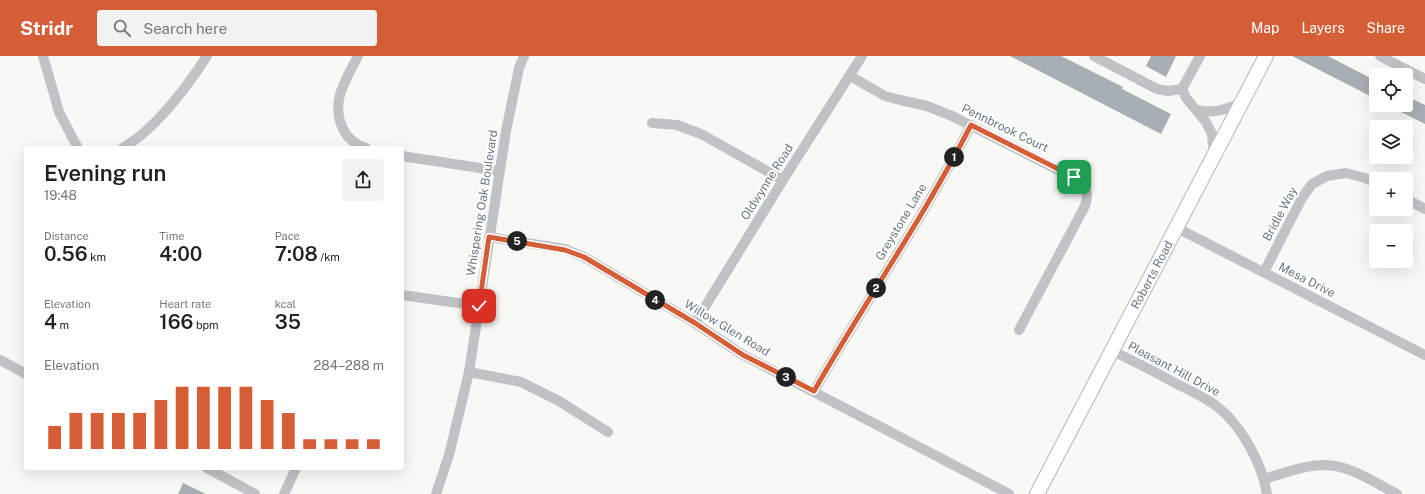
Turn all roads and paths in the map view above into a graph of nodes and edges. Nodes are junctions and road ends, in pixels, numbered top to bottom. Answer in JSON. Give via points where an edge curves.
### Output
{"nodes":[{"id":1,"x":43,"y":56,"type":"edge"},
{"id":2,"x":207,"y":56,"type":"edge"},
{"id":3,"x":358,"y":56,"type":"edge"},
{"id":4,"x":524,"y":56,"type":"edge"},
{"id":5,"x":862,"y":56,"type":"edge"},
{"id":6,"x":1094,"y":56,"type":"edge"},
{"id":7,"x":1200,"y":56,"type":"edge"},
{"id":8,"x":1266,"y":56,"type":"edge"},
{"id":9,"x":1380,"y":56,"type":"edge"},
{"id":10,"x":850,"y":76,"type":"junction"},
{"id":11,"x":1425,"y":79,"type":"edge"},
{"id":12,"x":1182,"y":90,"type":"junction"},
{"id":13,"x":1243,"y":102,"type":"junction"},
{"id":14,"x":1196,"y":110,"type":"junction"},
{"id":15,"x":652,"y":123,"type":"dead end"},
{"id":16,"x":971,"y":125,"type":"junction"},
{"id":17,"x":77,"y":146,"type":"edge"},
{"id":18,"x":126,"y":146,"type":"edge"},
{"id":19,"x":359,"y":146,"type":"edge"},
{"id":20,"x":404,"y":156,"type":"edge"},
{"id":21,"x":1214,"y":156,"type":"junction"},
{"id":22,"x":499,"y":171,"type":"junction"},
{"id":23,"x":783,"y":180,"type":"junction"},
{"id":24,"x":1369,"y":180,"type":"edge"},
{"id":25,"x":1413,"y":203,"type":"edge"},
{"id":26,"x":1425,"y":209,"type":"edge"},
{"id":27,"x":1177,"y":228,"type":"junction"},
{"id":28,"x":489,"y":237,"type":"junction"},
{"id":29,"x":1264,"y":272,"type":"junction"},
{"id":30,"x":404,"y":295,"type":"edge"},
{"id":31,"x":479,"y":306,"type":"junction"},
{"id":32,"x":695,"y":323,"type":"junction"},
{"id":33,"x":1019,"y":330,"type":"dead end"},
{"id":34,"x":1112,"y":351,"type":"junction"},
{"id":35,"x":1425,"y":355,"type":"edge"},
{"id":36,"x":0,"y":360,"type":"edge"},
{"id":37,"x":469,"y":372,"type":"junction"},
{"id":38,"x":24,"y":373,"type":"edge"},
{"id":39,"x":814,"y":391,"type":"junction"},
{"id":40,"x":608,"y":432,"type":"dead end"},
{"id":41,"x":211,"y":470,"type":"edge"},
{"id":42,"x":295,"y":470,"type":"edge"},
{"id":43,"x":1264,"y":478,"type":"junction"},
{"id":44,"x":255,"y":494,"type":"edge"},
{"id":45,"x":284,"y":494,"type":"edge"},
{"id":46,"x":436,"y":494,"type":"edge"},
{"id":47,"x":1009,"y":494,"type":"edge"},
{"id":48,"x":1037,"y":494,"type":"edge"},
{"id":49,"x":1267,"y":494,"type":"edge"},
{"id":50,"x":1397,"y":494,"type":"edge"}],
"edges":[{"from":1,"to":17,"type":"street","via":[[60,112]]},
{"from":2,"to":18,"type":"street","via":[[190,83],[148,129]]},
{"from":3,"to":19,"type":"street","via":[[340,90],[337,111],[344,131]]},
{"from":4,"to":22,"type":"street","name":"Whispering Oak Boulevard","via":[[519,68]]},
{"from":5,"to":10,"type":"street","name":"Oldwynne Road"},
{"from":6,"to":12,"type":"street","via":[[1157,88],[1168,91]]},
{"from":7,"to":12,"type":"street"},
{"from":8,"to":13,"type":"main road","name":"Roberts Road"},
{"from":9,"to":11,"type":"street"},
{"from":10,"to":16,"type":"street","name":"Pennbrook Court","via":[[885,96],[927,106]]},
{"from":10,"to":23,"type":"street","name":"Oldwynne Road"},
{"from":12,"to":14,"type":"street"},
{"from":13,"to":14,"type":"street","via":[[1213,112]]},
{"from":13,"to":21,"type":"main road","name":"Roberts Road"},
{"from":14,"to":21,"type":"street","via":[[1212,134]]},
{"from":15,"to":23,"type":"street","via":[[677,125],[701,134]]},
{"from":16,"to":33,"type":"street","name":"Pennbrook Court","via":[[1074,177],[1087,189],[1088,198],[1085,206]]},
{"from":16,"to":39,"type":"street","name":"Greystone Lane","via":[[949,168]]},
{"from":20,"to":22,"type":"street"},
{"from":21,"to":27,"type":"main road","name":"Roberts Road"},
{"from":22,"to":28,"type":"street","name":"Whispering Oak Boulevard"},
{"from":23,"to":32,"type":"street","name":"Oldwynne Road"},
{"from":24,"to":29,"type":"street","name":"Bridle Way","via":[[1346,173],[1327,176],[1312,184],[1302,198]]},
{"from":25,"to":26,"type":"street"},
{"from":27,"to":29,"type":"street","name":"Mesa Drive"},
{"from":27,"to":34,"type":"main road","name":"Roberts Road"},
{"from":28,"to":31,"type":"street","name":"Whispering Oak Boulevard"},
{"from":28,"to":32,"type":"street","name":"Willow Glen Road","via":[[565,250],[584,257]]},
{"from":29,"to":35,"type":"street","name":"Mesa Drive"},
{"from":30,"to":31,"type":"street"},
{"from":31,"to":37,"type":"street","name":"Whispering Oak Boulevard"},
{"from":32,"to":39,"type":"street","name":"Willow Glen Road","via":[[743,355]]},
{"from":34,"to":43,"type":"street","name":"Pleasant Hill Drive","via":[[1194,392],[1218,407],[1238,428],[1258,462]]},
{"from":34,"to":48,"type":"main road","name":"Roberts Road"},
{"from":36,"to":38,"type":"street"},
{"from":37,"to":40,"type":"street","via":[[521,382],[560,401]]},
{"from":37,"to":46,"type":"street","name":"Whispering Oak Boulevard","via":[[449,455]]},
{"from":39,"to":47,"type":"street","name":"Willow Glen Road"},
{"from":41,"to":44,"type":"street"},
{"from":42,"to":45,"type":"street"},
{"from":43,"to":49,"type":"street","name":"Pleasant Hill Drive"},
{"from":43,"to":50,"type":"street","via":[[1325,465],[1349,470]]}]}
